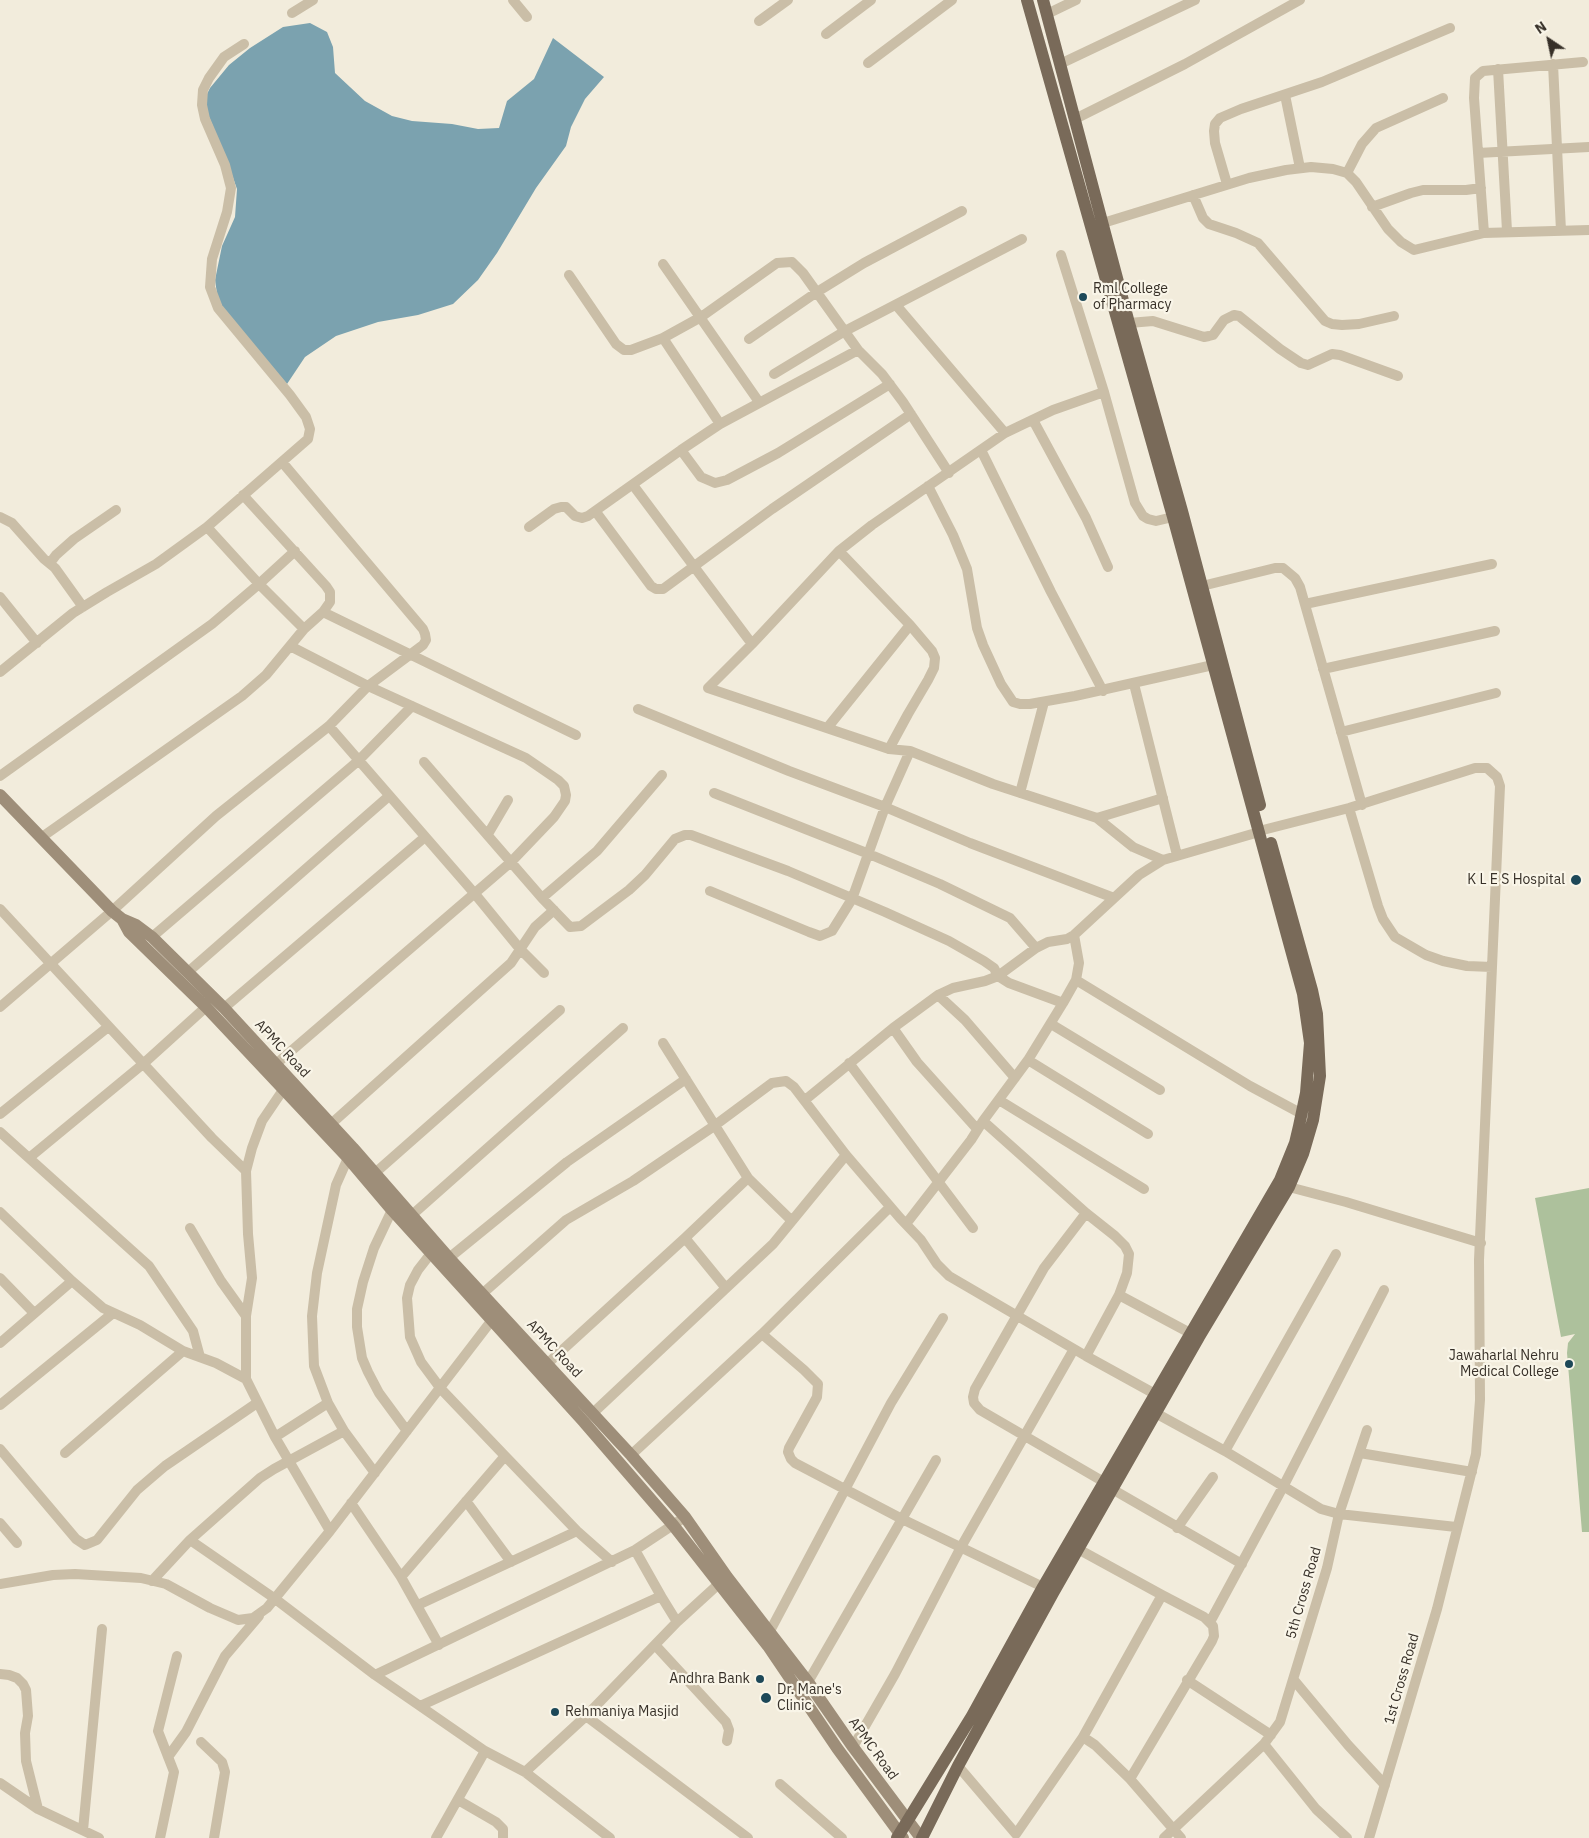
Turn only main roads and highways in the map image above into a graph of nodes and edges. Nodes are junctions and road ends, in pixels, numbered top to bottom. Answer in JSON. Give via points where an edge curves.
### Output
{"nodes":[{"id":1,"x":1027,"y":0,"type":"edge"},
{"id":2,"x":1043,"y":0,"type":"edge"},
{"id":3,"x":1261,"y":830,"type":"junction"},
{"id":4,"x":1151,"y":1411,"type":"junction"},
{"id":5,"x":1108,"y":1486,"type":"junction"},
{"id":6,"x":900,"y":1836,"type":"edge"},
{"id":7,"x":921,"y":1838,"type":"edge"}],
"edges":[{"from":1,"to":3,"type":"main road"},
{"from":2,"to":3,"type":"main road","via":[[1202,586]]},
{"from":3,"to":4,"type":"main road","via":[[1307,1016],[1310,1043],[1306,1093],[1295,1143],[1280,1180],[1155,1394]]},
{"from":3,"to":4,"type":"main road","via":[[1312,990],[1319,1036],[1320,1076],[1313,1120],[1303,1154],[1288,1187]]},
{"from":4,"to":5,"type":"main road"},
{"from":5,"to":6,"type":"main road","via":[[1043,1587],[972,1716]]},
{"from":5,"to":7,"type":"main road","via":[[1078,1548]]}]}
